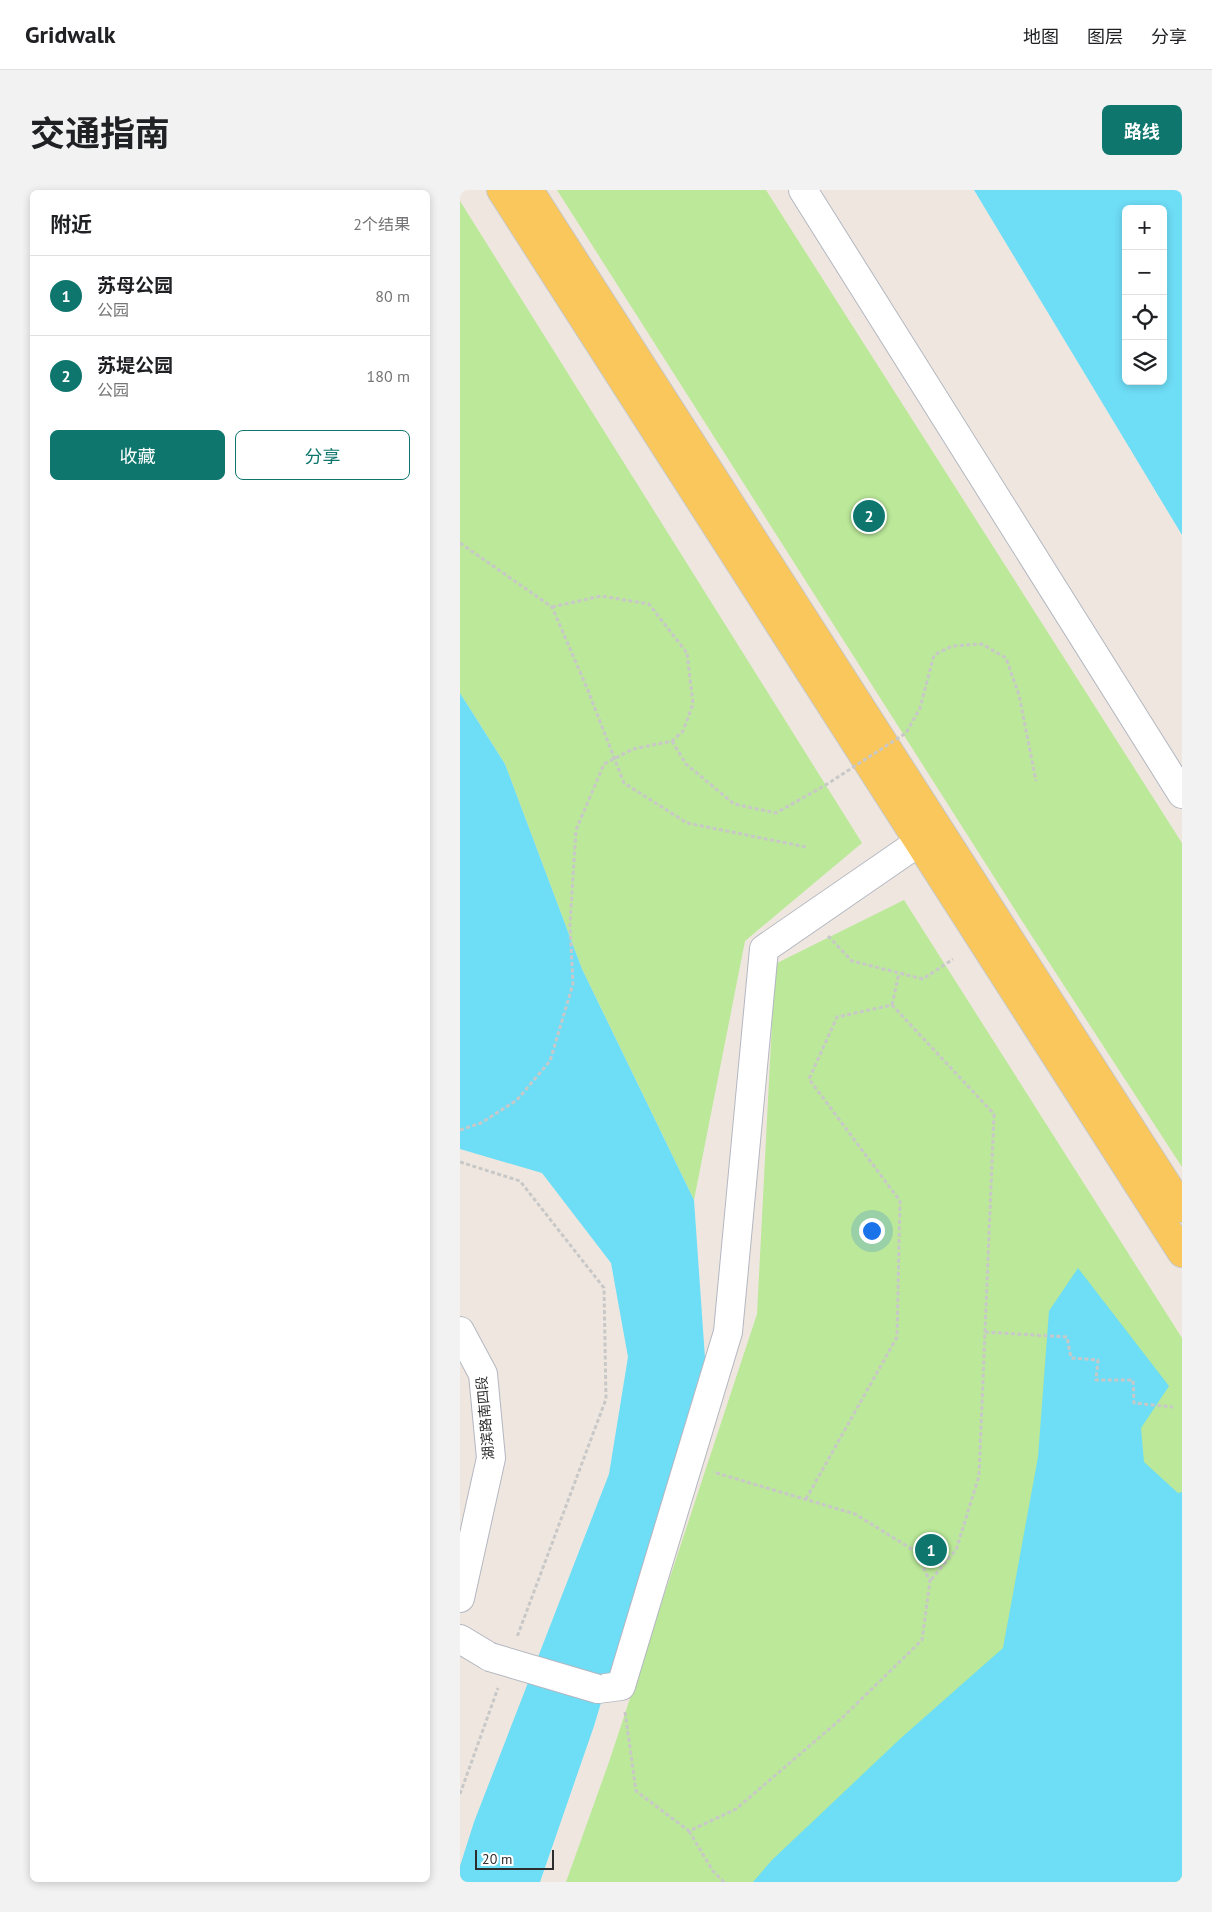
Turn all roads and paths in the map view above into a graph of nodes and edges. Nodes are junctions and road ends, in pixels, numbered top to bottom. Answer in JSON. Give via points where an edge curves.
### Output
{"nodes":[{"id":1,"x":502,"y":190,"type":"edge"},
{"id":2,"x":529,"y":190,"type":"edge"},
{"id":3,"x":802,"y":190,"type":"edge"},
{"id":4,"x":460,"y":543,"type":"edge"},
{"id":5,"x":552,"y":608,"type":"junction"},
{"id":6,"x":672,"y":741,"type":"junction"},
{"id":7,"x":1036,"y":781,"type":"dead end"},
{"id":8,"x":1182,"y":794,"type":"edge"},
{"id":9,"x":928,"y":836,"type":"junction"},
{"id":10,"x":806,"y":847,"type":"dead end"},
{"id":11,"x":810,"y":918,"type":"junction"},
{"id":12,"x":953,"y":959,"type":"dead end"},
{"id":13,"x":898,"y":973,"type":"junction"},
{"id":14,"x":892,"y":1006,"type":"junction"},
{"id":15,"x":460,"y":1130,"type":"edge"},
{"id":16,"x":460,"y":1162,"type":"edge"},
{"id":17,"x":1182,"y":1208,"type":"edge"},
{"id":18,"x":1182,"y":1253,"type":"edge"},
{"id":19,"x":460,"y":1331,"type":"edge"},
{"id":20,"x":985,"y":1332,"type":"junction"},
{"id":21,"x":1173,"y":1407,"type":"dead end"},
{"id":22,"x":688,"y":1465,"type":"junction"},
{"id":23,"x":806,"y":1500,"type":"junction"},
{"id":24,"x":930,"y":1581,"type":"junction"},
{"id":25,"x":460,"y":1598,"type":"edge"},
{"id":26,"x":460,"y":1639,"type":"edge"},
{"id":27,"x":516,"y":1641,"type":"dead end"},
{"id":28,"x":499,"y":1687,"type":"dead end"},
{"id":29,"x":610,"y":1688,"type":"junction"},
{"id":30,"x":460,"y":1794,"type":"edge"},
{"id":31,"x":689,"y":1831,"type":"junction"},
{"id":32,"x":724,"y":1882,"type":"edge"}],
"edges":[{"from":1,"to":9,"type":"main road"},
{"from":2,"to":9,"type":"main road"},
{"from":3,"to":8,"type":"street"},
{"from":4,"to":5,"type":"path"},
{"from":5,"to":6,"type":"path","bridge":true,"via":[[601,596],[649,604],[687,653],[693,704],[683,731]]},
{"from":5,"to":10,"type":"path","via":[[624,783],[687,823]]},
{"from":6,"to":7,"type":"path","bridge":true,"via":[[686,764],[734,804],[776,813],[906,733],[920,708],[934,656],[952,646],[982,644],[1006,658],[1019,695]]},
{"from":6,"to":15,"type":"path","bridge":true,"via":[[633,749],[604,764],[576,830],[570,924],[573,984],[550,1060],[517,1100],[481,1123]]},
{"from":9,"to":11,"type":"street"},
{"from":9,"to":17,"type":"main road"},
{"from":9,"to":18,"type":"main road"},
{"from":11,"to":13,"type":"path","via":[[852,961]]},
{"from":11,"to":22,"type":"street","via":[[764,949],[728,1332]]},
{"from":12,"to":13,"type":"path","via":[[923,979]]},
{"from":13,"to":14,"type":"path"},
{"from":14,"to":20,"type":"path","via":[[994,1114]]},
{"from":14,"to":23,"type":"path","via":[[837,1017],[809,1079],[900,1200],[897,1337]]},
{"from":16,"to":27,"type":"path","via":[[520,1181],[604,1288],[606,1399]]},
{"from":19,"to":25,"type":"street","name":"湖滨路南四段","via":[[483,1374],[491,1458]]},
{"from":20,"to":21,"type":"path","via":[[1067,1337],[1071,1358],[1098,1360],[1096,1380],[1133,1380],[1134,1402]]},
{"from":20,"to":24,"type":"path","via":[[979,1476],[956,1550]]},
{"from":22,"to":23,"type":"path"},
{"from":22,"to":29,"type":"street"},
{"from":23,"to":24,"type":"path","via":[[855,1514],[915,1551]]},
{"from":24,"to":31,"type":"path","via":[[922,1640],[842,1718],[736,1809]]},
{"from":26,"to":29,"type":"street","bridge":true,"via":[[490,1657]]},
{"from":28,"to":30,"type":"path"},
{"from":29,"to":31,"type":"path","via":[[636,1791]]},
{"from":31,"to":32,"type":"path"}]}
